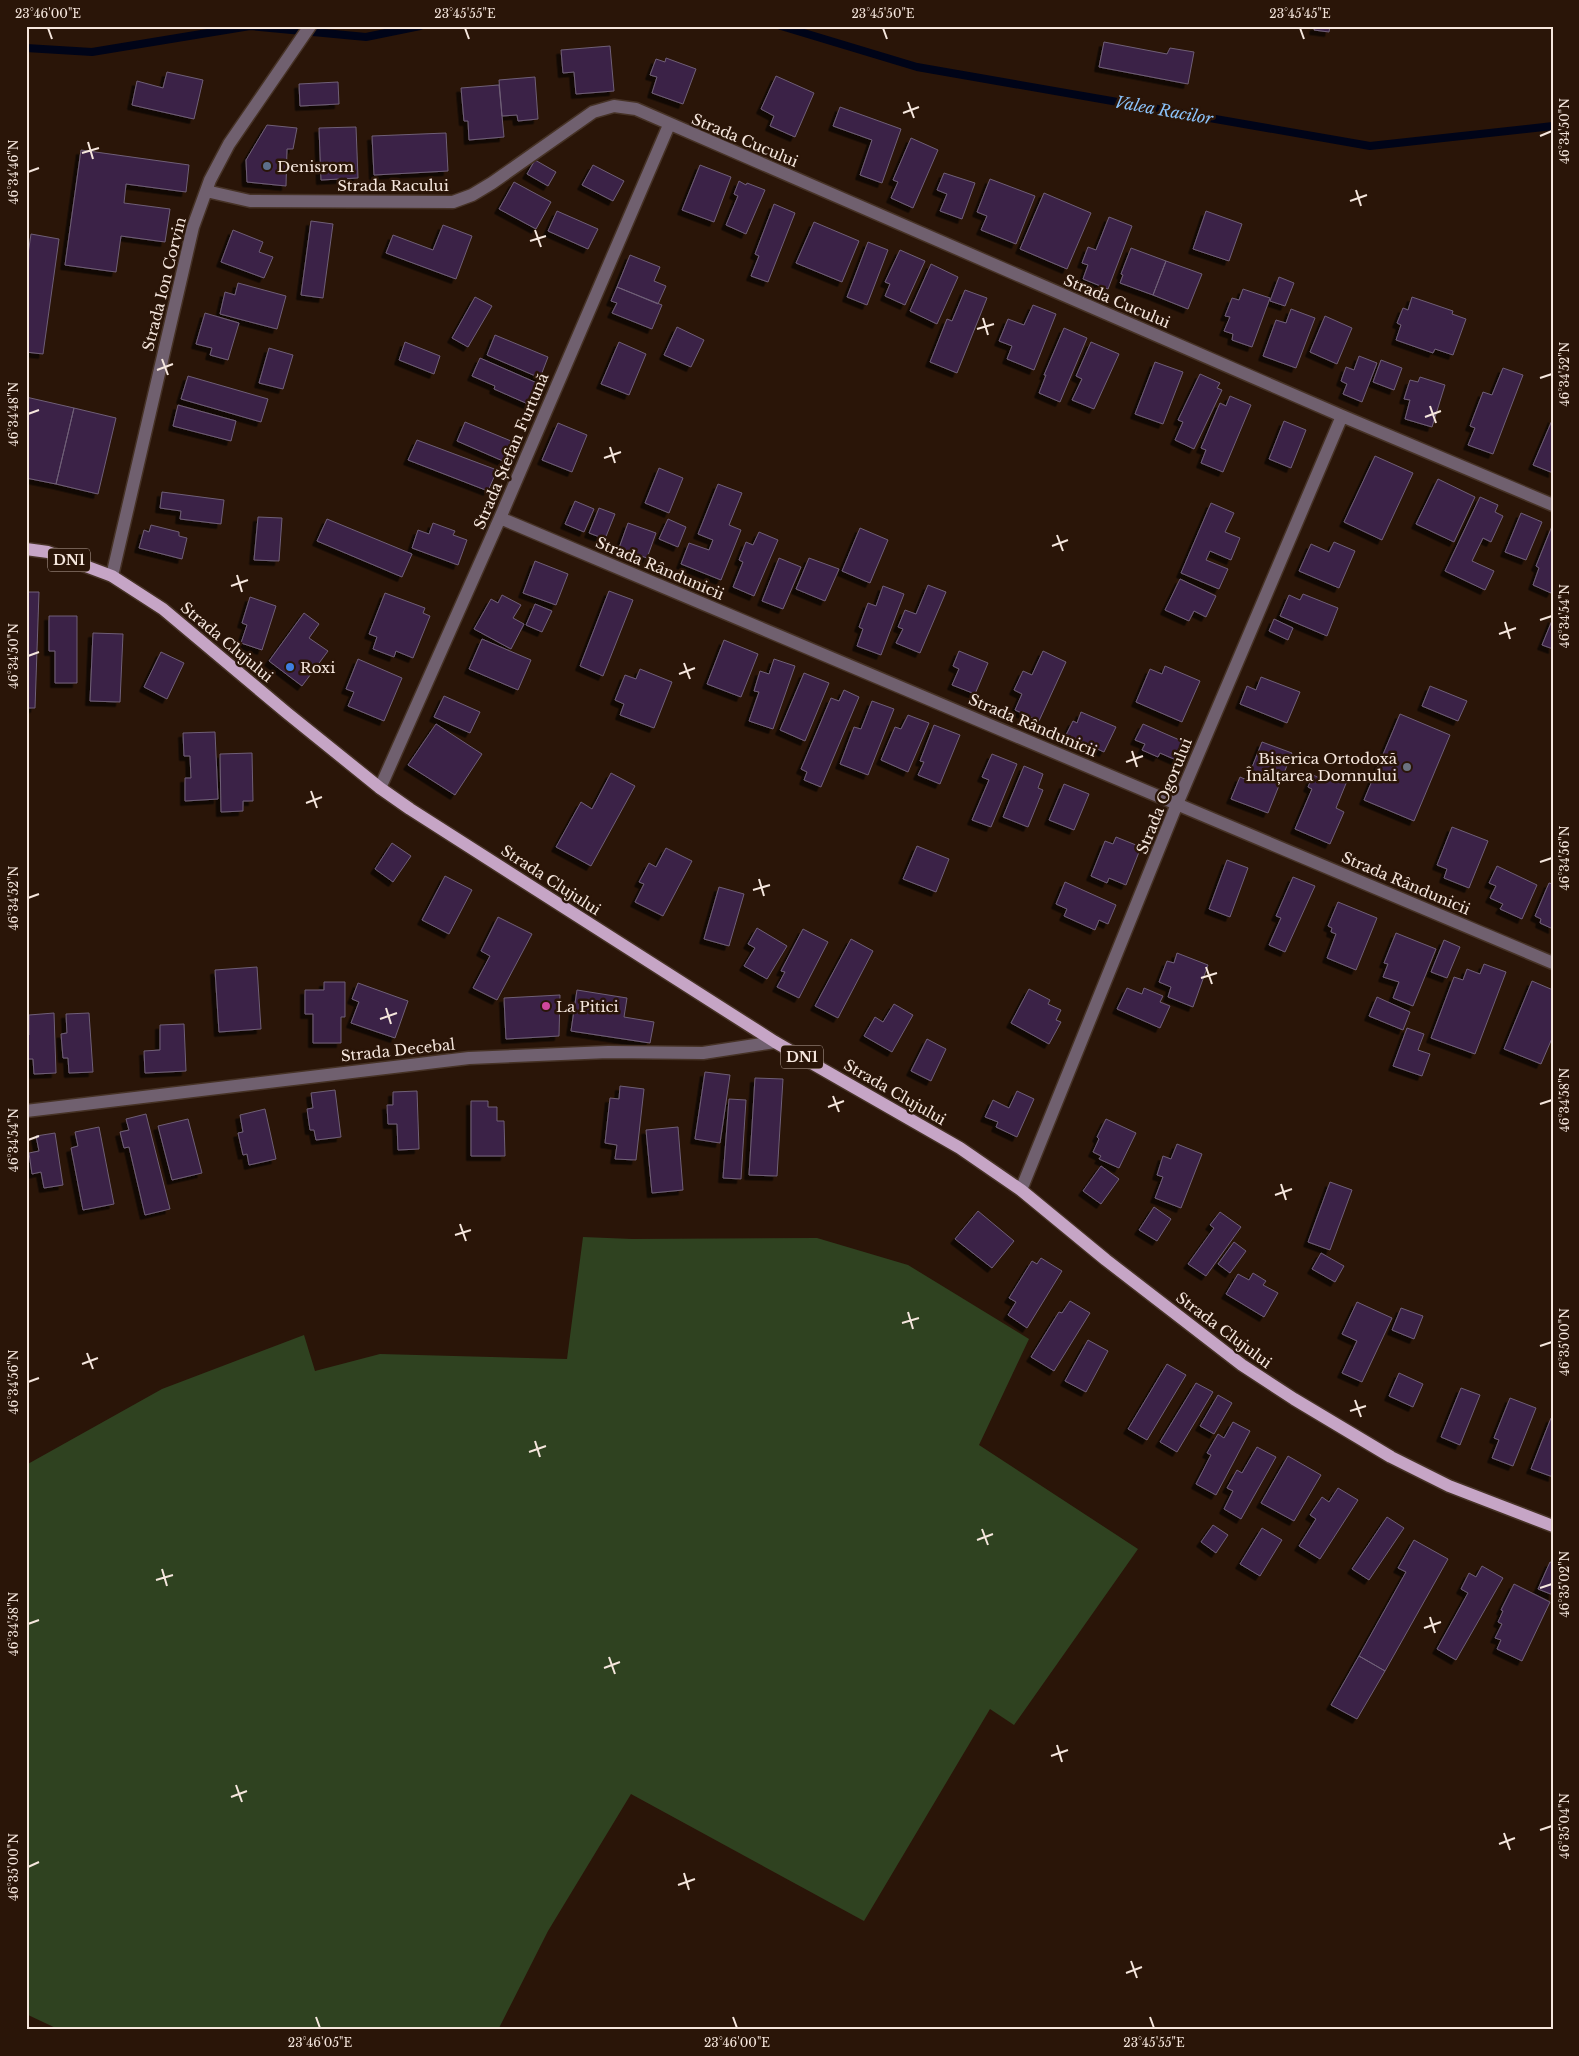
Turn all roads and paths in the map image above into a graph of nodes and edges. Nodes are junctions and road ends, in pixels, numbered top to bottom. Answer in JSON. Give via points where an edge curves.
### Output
{"nodes":[{"id":1,"x":310,"y":26,"type":"edge"},
{"id":2,"x":669,"y":125,"type":"junction"},
{"id":3,"x":206,"y":191,"type":"junction"},
{"id":4,"x":1342,"y":416,"type":"junction"},
{"id":5,"x":1553,"y":505,"type":"edge"},
{"id":6,"x":500,"y":518,"type":"junction"},
{"id":7,"x":26,"y":549,"type":"edge"},
{"id":8,"x":112,"y":576,"type":"junction"},
{"id":9,"x":380,"y":788,"type":"junction"},
{"id":10,"x":1177,"y":804,"type":"junction"},
{"id":11,"x":1553,"y":963,"type":"edge"},
{"id":12,"x":775,"y":1042,"type":"junction"},
{"id":13,"x":26,"y":1111,"type":"edge"},
{"id":14,"x":1021,"y":1190,"type":"junction"},
{"id":15,"x":1553,"y":1526,"type":"edge"}],
"edges":[{"from":1,"to":3,"type":"street","name":"Strada Ion Corvin","via":[[229,144]]},
{"from":2,"to":3,"type":"street","name":"Strada Racului","via":[[636,110],[614,106],[593,112],[492,183],[453,202],[250,201]]},
{"from":2,"to":4,"type":"street","name":"Strada Cucului"},
{"from":2,"to":6,"type":"street","name":"Strada Ștefan Furtună"},
{"from":3,"to":8,"type":"street","name":"Strada Ion Corvin","via":[[193,227]]},
{"from":4,"to":5,"type":"street","name":"Strada Cucului"},
{"from":4,"to":10,"type":"street","name":"Strada Ogorului"},
{"from":6,"to":9,"type":"street","name":"Strada Ștefan Furtună"},
{"from":6,"to":10,"type":"street","name":"Strada Rândunicii"},
{"from":7,"to":8,"type":"main road","number":"DN1","via":[[48,552]]},
{"from":8,"to":9,"type":"main road","name":"Strada Clujului","number":"DN1","via":[[163,609]]},
{"from":9,"to":12,"type":"main road","name":"Strada Clujului","number":"DN1"},
{"from":10,"to":11,"type":"street","name":"Strada Rândunicii"},
{"from":10,"to":14,"type":"street","name":"Strada Ogorului"},
{"from":12,"to":13,"type":"street","name":"Strada Decebal","via":[[703,1053],[608,1052],[469,1058]]},
{"from":12,"to":14,"type":"main road","name":"Strada Clujului","number":"DN1","via":[[960,1148]]},
{"from":14,"to":15,"type":"main road","name":"Strada Clujului","number":"DN1","via":[[1242,1365],[1294,1399],[1391,1457],[1449,1486]]}]}
